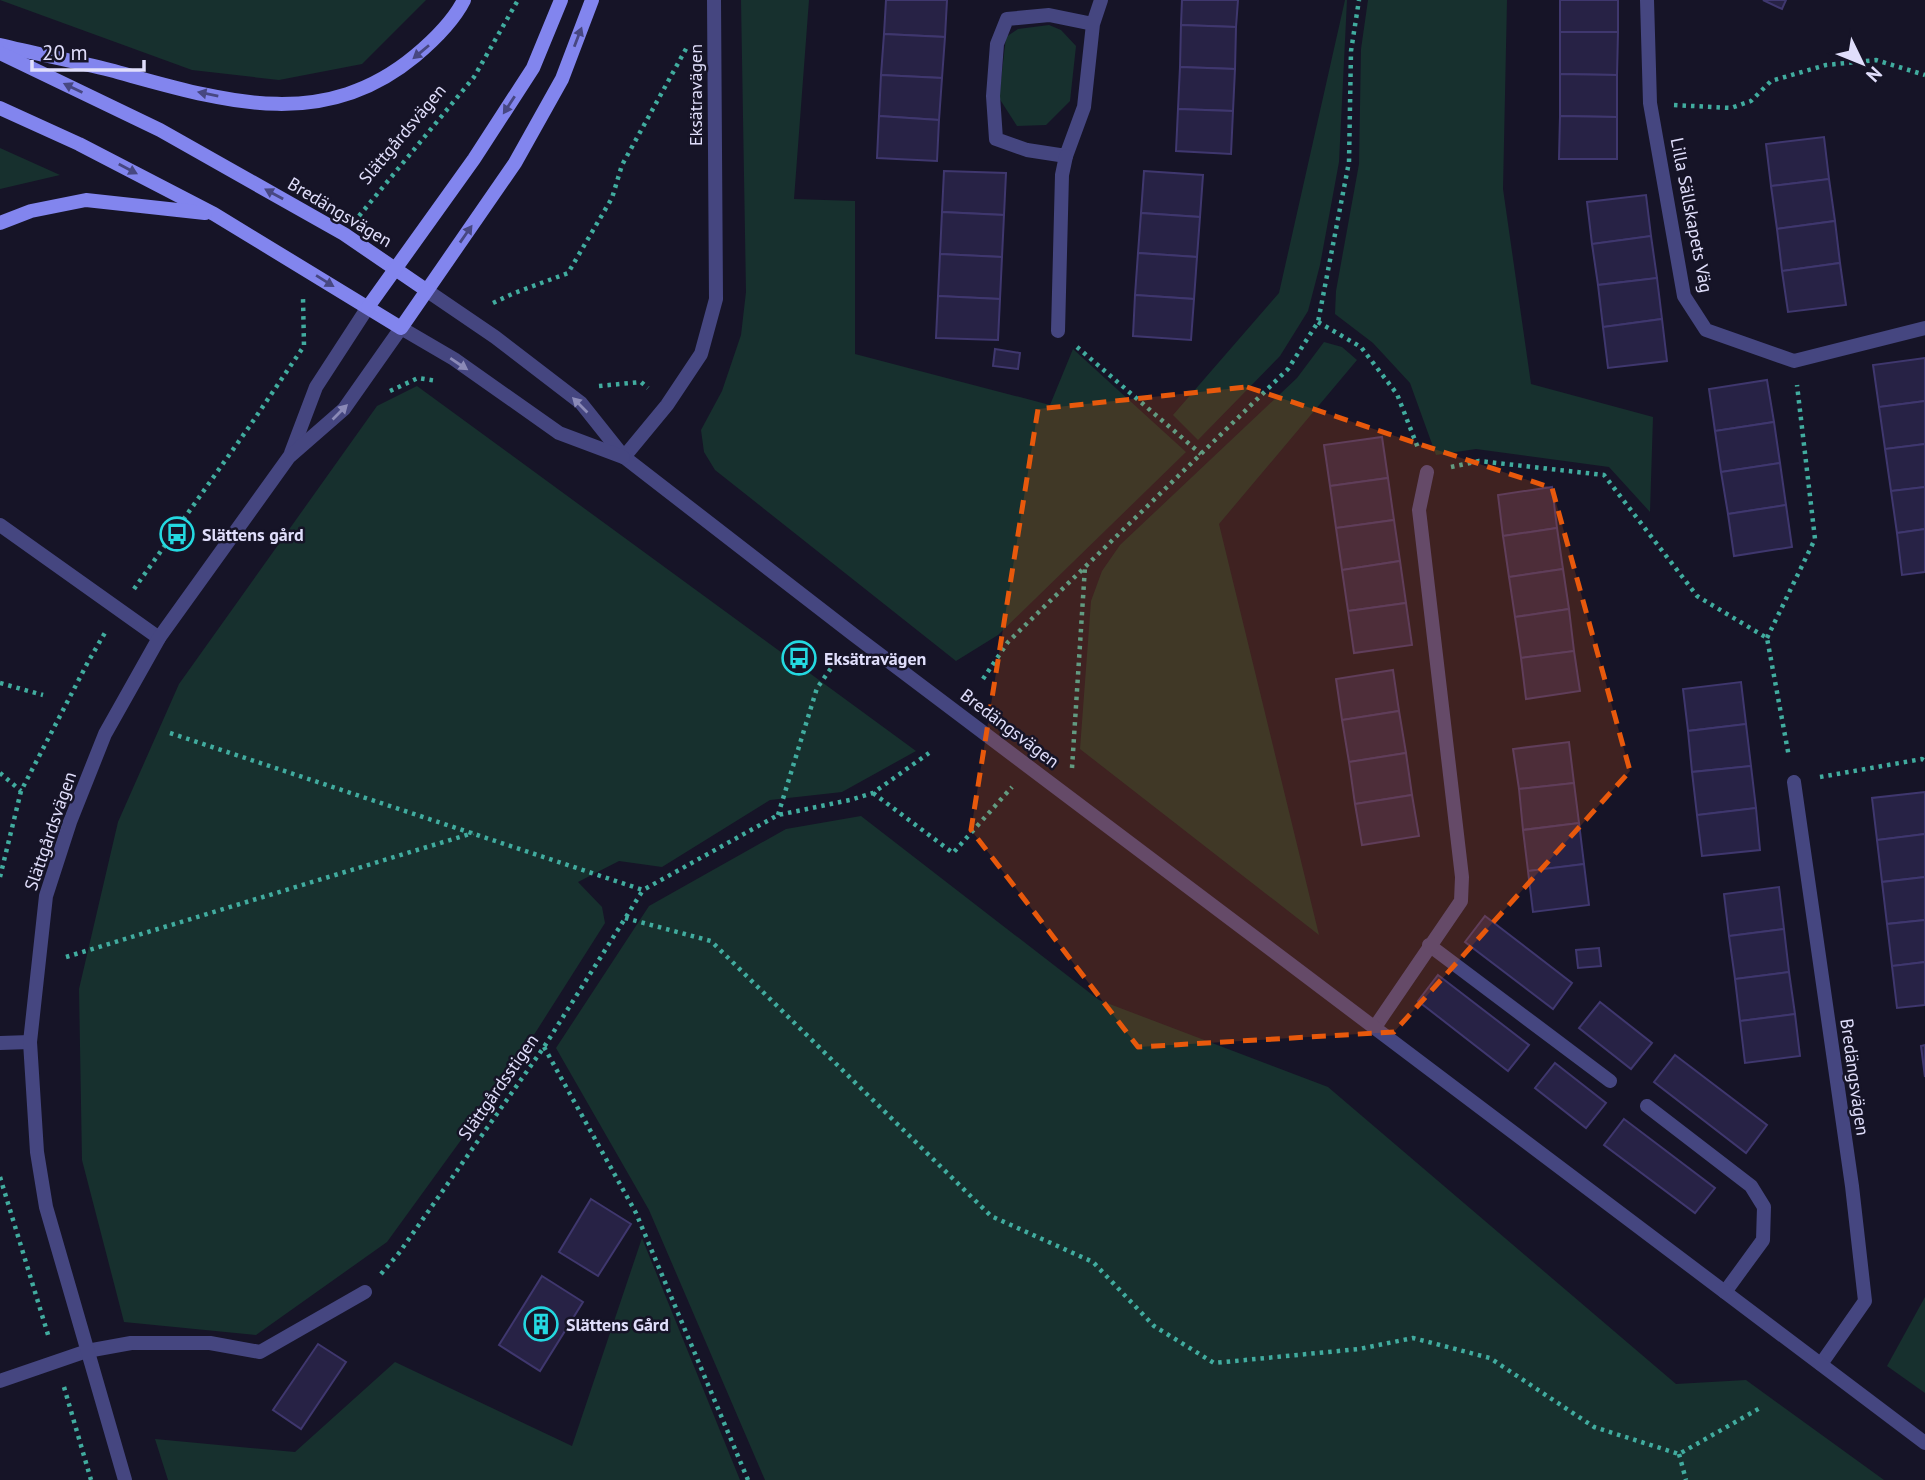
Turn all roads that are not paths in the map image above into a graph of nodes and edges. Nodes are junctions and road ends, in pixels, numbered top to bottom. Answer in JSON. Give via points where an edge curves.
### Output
{"nodes":[{"id":1,"x":464,"y":0,"type":"edge"},
{"id":2,"x":561,"y":0,"type":"edge"},
{"id":3,"x":592,"y":0,"type":"edge"},
{"id":4,"x":714,"y":0,"type":"edge"},
{"id":5,"x":1101,"y":0,"type":"edge"},
{"id":6,"x":1647,"y":0,"type":"edge"},
{"id":7,"x":1093,"y":24,"type":"junction"},
{"id":8,"x":0,"y":45,"type":"edge"},
{"id":9,"x":0,"y":53,"type":"edge"},
{"id":10,"x":0,"y":108,"type":"edge"},
{"id":11,"x":1066,"y":156,"type":"junction"},
{"id":12,"x":214,"y":214,"type":"junction"},
{"id":13,"x":0,"y":223,"type":"edge"},
{"id":14,"x":394,"y":268,"type":"junction"},
{"id":15,"x":426,"y":290,"type":"junction"},
{"id":16,"x":368,"y":307,"type":"junction"},
{"id":17,"x":401,"y":328,"type":"junction"},
{"id":18,"x":1925,"y":328,"type":"edge"},
{"id":19,"x":1058,"y":331,"type":"road end"},
{"id":20,"x":289,"y":457,"type":"junction"},
{"id":21,"x":624,"y":457,"type":"junction"},
{"id":22,"x":1427,"y":472,"type":"road end"},
{"id":23,"x":0,"y":525,"type":"edge"},
{"id":24,"x":159,"y":638,"type":"junction"},
{"id":25,"x":1794,"y":782,"type":"road end"},
{"id":26,"x":1429,"y":945,"type":"junction"},
{"id":27,"x":1375,"y":1027,"type":"junction"},
{"id":28,"x":30,"y":1042,"type":"junction"},
{"id":29,"x":0,"y":1043,"type":"edge"},
{"id":30,"x":1610,"y":1081,"type":"dead end"},
{"id":31,"x":1647,"y":1106,"type":"dead end"},
{"id":32,"x":365,"y":1292,"type":"road end"},
{"id":33,"x":1725,"y":1292,"type":"junction"},
{"id":34,"x":87,"y":1351,"type":"junction"},
{"id":35,"x":1821,"y":1364,"type":"junction"},
{"id":36,"x":0,"y":1381,"type":"edge"},
{"id":37,"x":1925,"y":1443,"type":"edge"},
{"id":38,"x":125,"y":1480,"type":"edge"}],
"edges":[{"from":1,"to":8,"type":"main road","one_way":true,"via":[[436,39],[402,67],[369,87],[332,100],[296,105],[260,104],[169,87]]},
{"from":2,"to":14,"type":"main road","one_way":true,"via":[[533,68]]},
{"from":15,"to":3,"type":"main road","one_way":true,"via":[[515,163],[562,79]]},
{"from":4,"to":21,"type":"street","name":"Eksätravägen","via":[[716,299],[701,354]]},
{"from":5,"to":7,"type":"street"},
{"from":6,"to":18,"type":"street","name":"Lilla Sällskapets Väg","via":[[1650,103],[1684,296],[1706,330],[1794,361]]},
{"from":7,"to":11,"type":"street","via":[[1084,107]]},
{"from":7,"to":11,"type":"street","via":[[1049,15],[1007,19],[997,44],[996,139]]},
{"from":14,"to":9,"type":"main road","name":"Bredängsvägen","one_way":true,"via":[[344,234],[160,130]]},
{"from":10,"to":12,"type":"main road","name":"Bredängsvägen","one_way":true},
{"from":11,"to":19,"type":"street"},
{"from":12,"to":13,"type":"main road","via":[[86,200],[31,211]]},
{"from":12,"to":16,"type":"main road","name":"Bredängsvägen","one_way":true},
{"from":14,"to":15,"type":"main road","name":"Bredängsvägen"},
{"from":14,"to":16,"type":"main road"},
{"from":15,"to":17,"type":"main road"},
{"from":21,"to":15,"type":"street","name":"Bredängsvägen","one_way":true,"via":[[581,403]]},
{"from":16,"to":17,"type":"main road","name":"Bredängsvägen"},
{"from":16,"to":20,"type":"street","name":"Slättgårdsvägen","via":[[316,387]]},
{"from":20,"to":17,"type":"street","name":"Slättgårdsvägen","one_way":true,"via":[[344,410]]},
{"from":17,"to":21,"type":"street","name":"Bredängsvägen","one_way":true,"via":[[454,359],[559,433]]},
{"from":20,"to":24,"type":"street","name":"Slättgårdsvägen"},
{"from":21,"to":27,"type":"street","name":"Bredängsvägen"},
{"from":22,"to":26,"type":"street","via":[[1419,510],[1462,877],[1461,901]]},
{"from":23,"to":24,"type":"street"},
{"from":24,"to":28,"type":"street","name":"Slättgårdsvägen","via":[[105,734],[69,822],[46,895]]},
{"from":25,"to":35,"type":"street","name":"Bredängsvägen","via":[[1865,1301]]},
{"from":26,"to":27,"type":"street"},
{"from":26,"to":30,"type":"street"},
{"from":27,"to":33,"type":"street","name":"Bredängsvägen"},
{"from":28,"to":29,"type":"street"},
{"from":28,"to":34,"type":"street","name":"Slättgårdsvägen","via":[[37,1152],[46,1207]]},
{"from":31,"to":33,"type":"street","via":[[1751,1186],[1764,1207],[1763,1240]]},
{"from":32,"to":34,"type":"street","via":[[260,1352],[210,1343],[131,1343]]},
{"from":33,"to":35,"type":"street","name":"Bredängsvägen"},
{"from":34,"to":36,"type":"street"},
{"from":34,"to":38,"type":"street","name":"Slättgårdsvägen"},
{"from":35,"to":37,"type":"street","name":"Bredängsvägen"}]}
